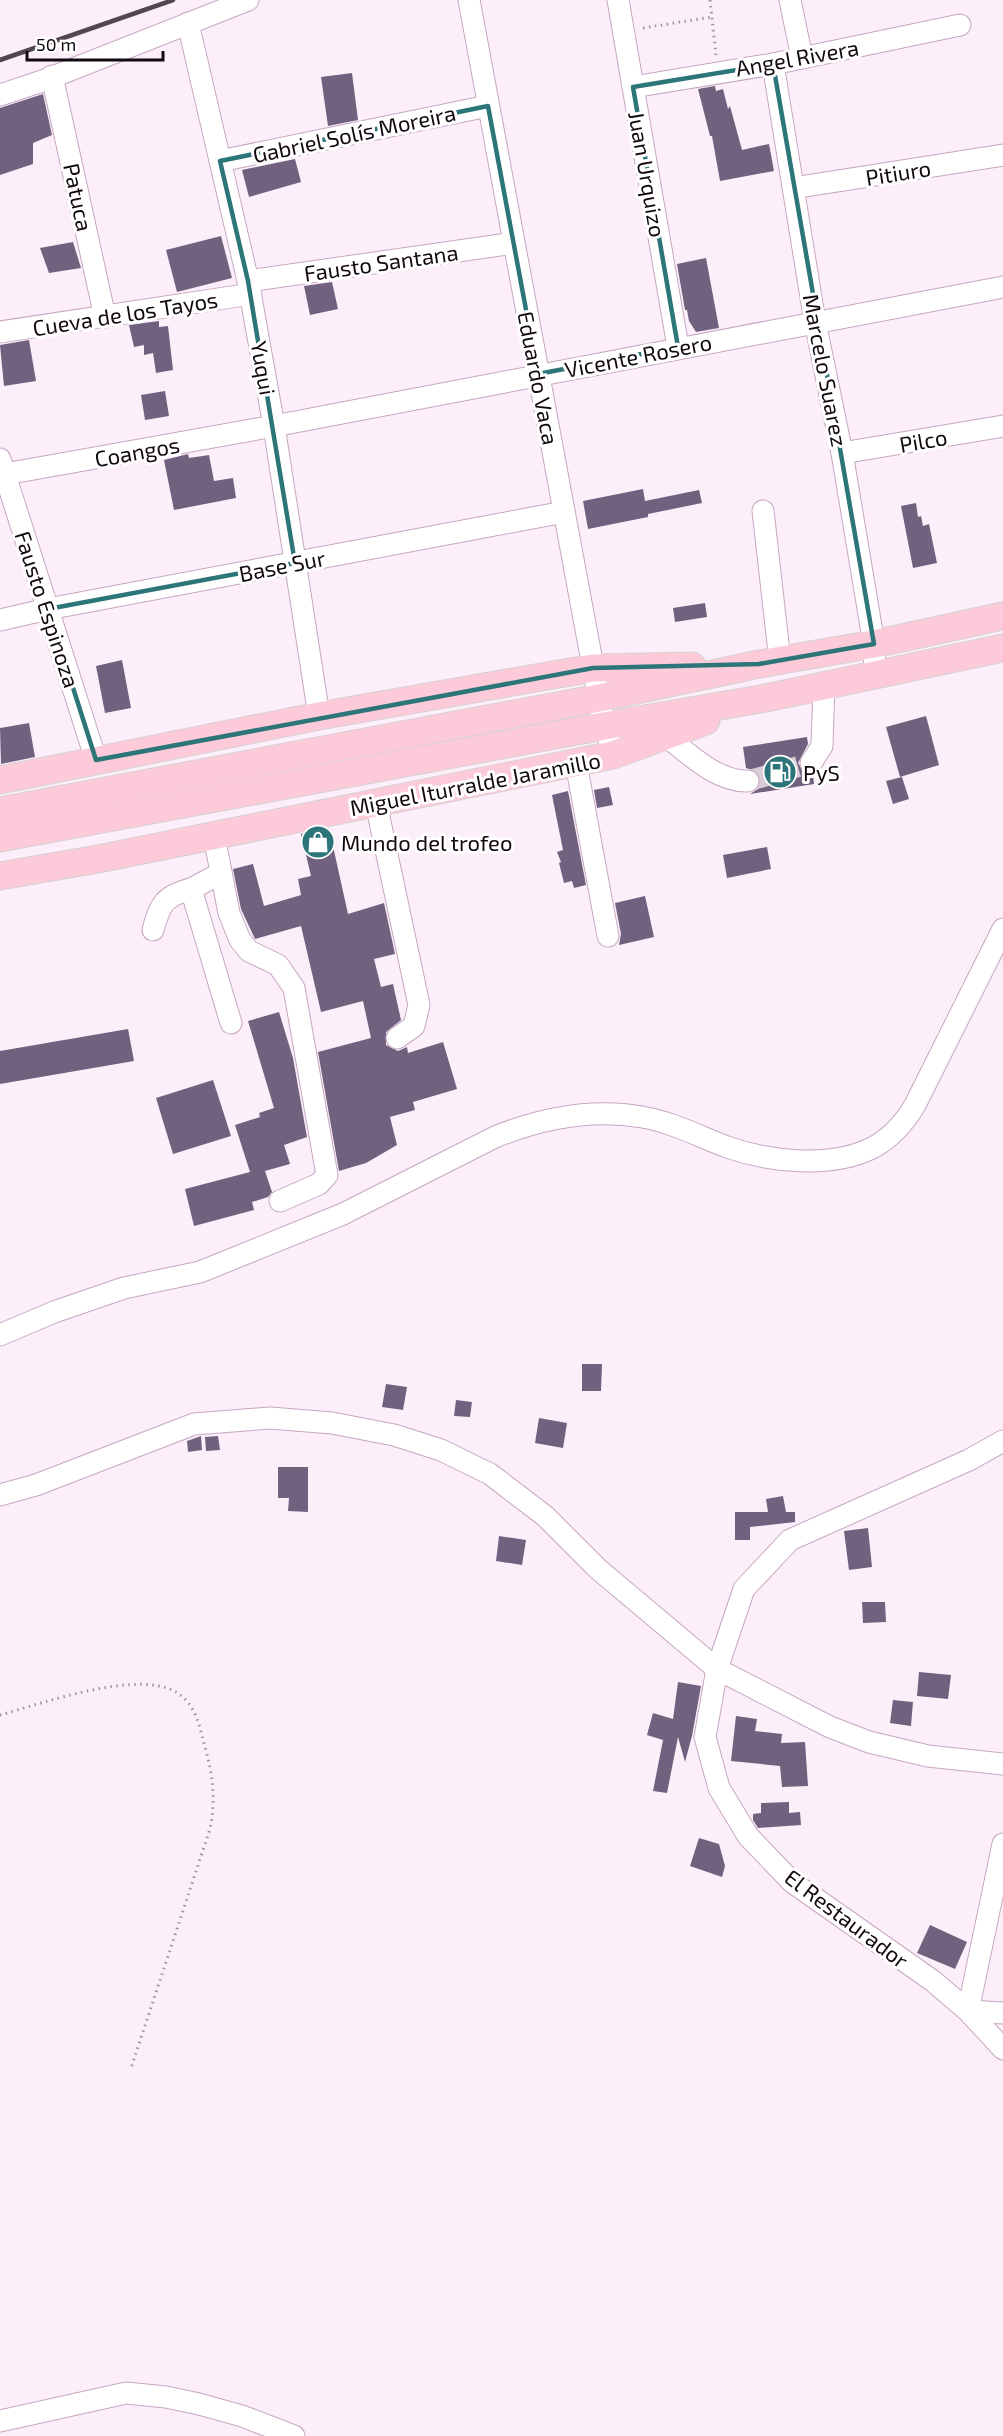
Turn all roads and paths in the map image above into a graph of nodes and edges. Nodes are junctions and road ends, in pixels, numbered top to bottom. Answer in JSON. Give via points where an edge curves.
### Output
{"nodes":[{"id":1,"x":249,"y":0,"type":"edge"},
{"id":2,"x":469,"y":0,"type":"edge"},
{"id":3,"x":618,"y":0,"type":"edge"},
{"id":4,"x":710,"y":0,"type":"edge"},
{"id":5,"x":790,"y":0,"type":"edge"},
{"id":6,"x":712,"y":17,"type":"junction"},
{"id":7,"x":188,"y":23,"type":"junction"},
{"id":8,"x":960,"y":25,"type":"dead end"},
{"id":9,"x":623,"y":31,"type":"junction"},
{"id":10,"x":802,"y":58,"type":"junction"},
{"id":11,"x":773,"y":64,"type":"junction"},
{"id":12,"x":718,"y":72,"type":"junction"},
{"id":13,"x":52,"y":76,"type":"junction"},
{"id":14,"x":633,"y":87,"type":"junction"},
{"id":15,"x":0,"y":95,"type":"edge"},
{"id":16,"x":488,"y":106,"type":"junction"},
{"id":17,"x":1003,"y":155,"type":"edge"},
{"id":18,"x":220,"y":161,"type":"junction"},
{"id":19,"x":793,"y":188,"type":"junction"},
{"id":20,"x":514,"y":243,"type":"junction"},
{"id":21,"x":1003,"y":286,"type":"edge"},
{"id":22,"x":249,"y":287,"type":"junction"},
{"id":23,"x":105,"y":317,"type":"junction"},
{"id":24,"x":815,"y":322,"type":"junction"},
{"id":25,"x":0,"y":332,"type":"edge"},
{"id":26,"x":678,"y":347,"type":"junction"},
{"id":27,"x":538,"y":374,"type":"junction"},
{"id":28,"x":274,"y":426,"type":"junction"},
{"id":29,"x":1003,"y":426,"type":"edge"},
{"id":30,"x":842,"y":453,"type":"junction"},
{"id":31,"x":2,"y":469,"type":"edge"},
{"id":32,"x":763,"y":511,"type":"dead end"},
{"id":33,"x":564,"y":512,"type":"junction"},
{"id":34,"x":295,"y":563,"type":"junction"},
{"id":35,"x":48,"y":609,"type":"junction"},
{"id":36,"x":1003,"y":616,"type":"edge"},
{"id":37,"x":0,"y":620,"type":"edge"},
{"id":38,"x":874,"y":644,"type":"junction"},
{"id":39,"x":1003,"y":648,"type":"edge"},
{"id":40,"x":769,"y":663,"type":"junction"},
{"id":41,"x":593,"y":668,"type":"junction"},
{"id":42,"x":874,"y":675,"type":"junction"},
{"id":43,"x":824,"y":686,"type":"junction"},
{"id":44,"x":599,"y":698,"type":"junction"},
{"id":45,"x":766,"y":698,"type":"junction"},
{"id":46,"x":319,"y":716,"type":"junction"},
{"id":47,"x":604,"y":726,"type":"junction"},
{"id":48,"x":666,"y":736,"type":"junction"},
{"id":49,"x":615,"y":755,"type":"junction"},
{"id":50,"x":96,"y":760,"type":"junction"},
{"id":51,"x":576,"y":763,"type":"junction"},
{"id":52,"x":811,"y":763,"type":"dead end"},
{"id":53,"x":0,"y":780,"type":"edge"},
{"id":54,"x":748,"y":781,"type":"tunnel mouth"},
{"id":55,"x":376,"y":803,"type":"junction"},
{"id":56,"x":0,"y":811,"type":"edge"},
{"id":57,"x":214,"y":836,"type":"junction"},
{"id":58,"x":0,"y":838,"type":"edge"},
{"id":59,"x":221,"y":873,"type":"junction"},
{"id":60,"x":0,"y":876,"type":"edge"},
{"id":61,"x":191,"y":889,"type":"junction"},
{"id":62,"x":1003,"y":929,"type":"edge"},
{"id":63,"x":153,"y":930,"type":"dead end"},
{"id":64,"x":608,"y":936,"type":"dead end"},
{"id":65,"x":231,"y":1023,"type":"dead end"},
{"id":66,"x":398,"y":1038,"type":"dead end"},
{"id":67,"x":280,"y":1202,"type":"dead end"},
{"id":68,"x":0,"y":1335,"type":"edge"},
{"id":69,"x":1003,"y":1441,"type":"edge"},
{"id":70,"x":0,"y":1495,"type":"edge"},
{"id":71,"x":717,"y":1669,"type":"junction"},
{"id":72,"x":0,"y":1715,"type":"edge"},
{"id":73,"x":1003,"y":1764,"type":"edge"},
{"id":74,"x":1003,"y":1844,"type":"edge"},
{"id":75,"x":968,"y":2011,"type":"junction"},
{"id":76,"x":1003,"y":2013,"type":"edge"},
{"id":77,"x":1003,"y":2049,"type":"edge"},
{"id":78,"x":131,"y":2068,"type":"dead end"},
{"id":79,"x":0,"y":2421,"type":"edge"},
{"id":80,"x":294,"y":2436,"type":"edge"}],
"edges":[{"from":1,"to":7,"type":"street"},
{"from":2,"to":16,"type":"street","name":"Eduardo Vaca"},
{"from":3,"to":9,"type":"street","name":"Juan Urquizo"},
{"from":4,"to":6,"type":"path"},
{"from":5,"to":10,"type":"street"},
{"from":6,"to":9,"type":"path"},
{"from":6,"to":12,"type":"path"},
{"from":7,"to":13,"type":"street"},
{"from":7,"to":18,"type":"street","name":"Yuqui"},
{"from":8,"to":10,"type":"street","name":"Angel Rivera"},
{"from":9,"to":14,"type":"street","name":"Juan Urquizo"},
{"from":10,"to":11,"type":"street","name":"Angel Rivera"},
{"from":11,"to":12,"type":"street","name":"Angel Rivera"},
{"from":11,"to":19,"type":"street","name":"Marcelo Suarez"},
{"from":12,"to":14,"type":"street","name":"Angel Rivera"},
{"from":13,"to":15,"type":"street"},
{"from":13,"to":23,"type":"street","name":"Patuca"},
{"from":14,"to":26,"type":"street","name":"Juan Urquizo"},
{"from":16,"to":18,"type":"street","name":"Gabriel Solís Moreira"},
{"from":16,"to":20,"type":"street","name":"Eduardo Vaca"},
{"from":17,"to":19,"type":"street","name":"Pitiuro"},
{"from":18,"to":22,"type":"street","name":"Yuqui"},
{"from":19,"to":24,"type":"street","name":"Marcelo Suarez"},
{"from":20,"to":22,"type":"street","name":"Fausto Santana"},
{"from":20,"to":27,"type":"street","name":"Eduardo Vaca"},
{"from":21,"to":24,"type":"street","name":"Vicente Rosero"},
{"from":22,"to":23,"type":"street","name":"Cueva de los Tayos"},
{"from":22,"to":28,"type":"street","name":"Yuqui"},
{"from":23,"to":25,"type":"street","name":"Cueva de los Tayos"},
{"from":24,"to":26,"type":"street","name":"Vicente Rosero"},
{"from":24,"to":30,"type":"street","name":"Marcelo Suarez"},
{"from":26,"to":27,"type":"street","name":"Vicente Rosero"},
{"from":27,"to":28,"type":"street","name":"Vicente Rosero"},
{"from":27,"to":33,"type":"street","name":"Eduardo Vaca"},
{"from":28,"to":31,"type":"street","name":"Coangos"},
{"from":28,"to":34,"type":"street","name":"Yuqui"},
{"from":29,"to":30,"type":"street","name":"Pilco"},
{"from":30,"to":38,"type":"street","name":"Marcelo Suarez"},
{"from":31,"to":35,"type":"street","name":"Fausto Espinoza"},
{"from":32,"to":40,"type":"street"},
{"from":33,"to":34,"type":"street","name":"Base Sur"},
{"from":33,"to":41,"type":"street","name":"Eduardo Vaca"},
{"from":34,"to":35,"type":"street","name":"Base Sur"},
{"from":34,"to":46,"type":"street","name":"Yuqui"},
{"from":35,"to":37,"type":"street","name":"Base Sur"},
{"from":35,"to":50,"type":"street","name":"Fausto Espinoza"},
{"from":36,"to":38,"type":"main road"},
{"from":38,"to":40,"type":"main road"},
{"from":38,"to":42,"type":"street","name":"Marcelo Suarez"},
{"from":39,"to":42,"type":"main road","name":"Miguel Iturralde Jaramillo"},
{"from":40,"to":41,"type":"main road"},
{"from":40,"to":44,"type":"main road"},
{"from":41,"to":44,"type":"street","name":"Eduardo Vaca"},
{"from":41,"to":46,"type":"main road"},
{"from":42,"to":43,"type":"main road","name":"Miguel Iturralde Jaramillo"},
{"from":43,"to":45,"type":"main road","name":"Miguel Iturralde Jaramillo"},
{"from":43,"to":52,"type":"street","via":[[822,746]]},
{"from":44,"to":47,"type":"street","name":"Eduardo Vaca"},
{"from":44,"to":56,"type":"main road"},
{"from":45,"to":47,"type":"main road","name":"Miguel Iturralde Jaramillo"},
{"from":45,"to":48,"type":"main road","name":"Miguel Iturralde Jaramillo"},
{"from":46,"to":50,"type":"main road"},
{"from":47,"to":49,"type":"street","name":"Eduardo Vaca"},
{"from":47,"to":58,"type":"main road","name":"Miguel Iturralde Jaramillo"},
{"from":48,"to":49,"type":"main road","name":"Miguel Iturralde Jaramillo"},
{"from":48,"to":54,"type":"street","via":[[720,775]]},
{"from":49,"to":51,"type":"main road","name":"Miguel Iturralde Jaramillo"},
{"from":50,"to":53,"type":"main road"},
{"from":51,"to":55,"type":"main road","name":"Miguel Iturralde Jaramillo"},
{"from":51,"to":64,"type":"street"},
{"from":55,"to":57,"type":"main road","name":"Miguel Iturralde Jaramillo"},
{"from":55,"to":66,"type":"street","via":[[419,1005],[414,1026]]},
{"from":57,"to":59,"type":"street"},
{"from":57,"to":60,"type":"main road","name":"Miguel Iturralde Jaramillo"},
{"from":59,"to":61,"type":"street"},
{"from":59,"to":67,"type":"street","via":[[229,913],[240,940],[249,951],[278,965],[294,988],[327,1175],[319,1184]]},
{"from":61,"to":63,"type":"street","via":[[168,898],[159,907]]},
{"from":61,"to":65,"type":"street"},
{"from":62,"to":68,"type":"street","via":[[915,1106],[897,1130],[862,1152],[825,1159],[776,1158],[730,1148],[642,1116],[599,1113],[557,1118],[495,1137],[343,1214],[200,1272],[124,1288]]},
{"from":69,"to":71,"type":"street","name":"El Restaurador","via":[[790,1540],[744,1589]]},
{"from":70,"to":71,"type":"street","via":[[194,1424],[270,1418],[332,1423],[394,1435],[441,1450],[490,1474],[545,1516],[598,1569]]},
{"from":71,"to":73,"type":"street","via":[[830,1727],[869,1742],[928,1756]]},
{"from":71,"to":75,"type":"street","name":"El Restaurador","via":[[705,1737],[719,1788],[748,1836],[792,1882],[933,1981]]},
{"from":72,"to":78,"type":"path","via":[[97,1688],[134,1685],[178,1693],[199,1723],[214,1789],[210,1829]]},
{"from":74,"to":75,"type":"street"},
{"from":75,"to":76,"type":"street"},
{"from":75,"to":77,"type":"street","name":"El Restaurador"},
{"from":79,"to":80,"type":"street","via":[[126,2393],[199,2404]]}]}
